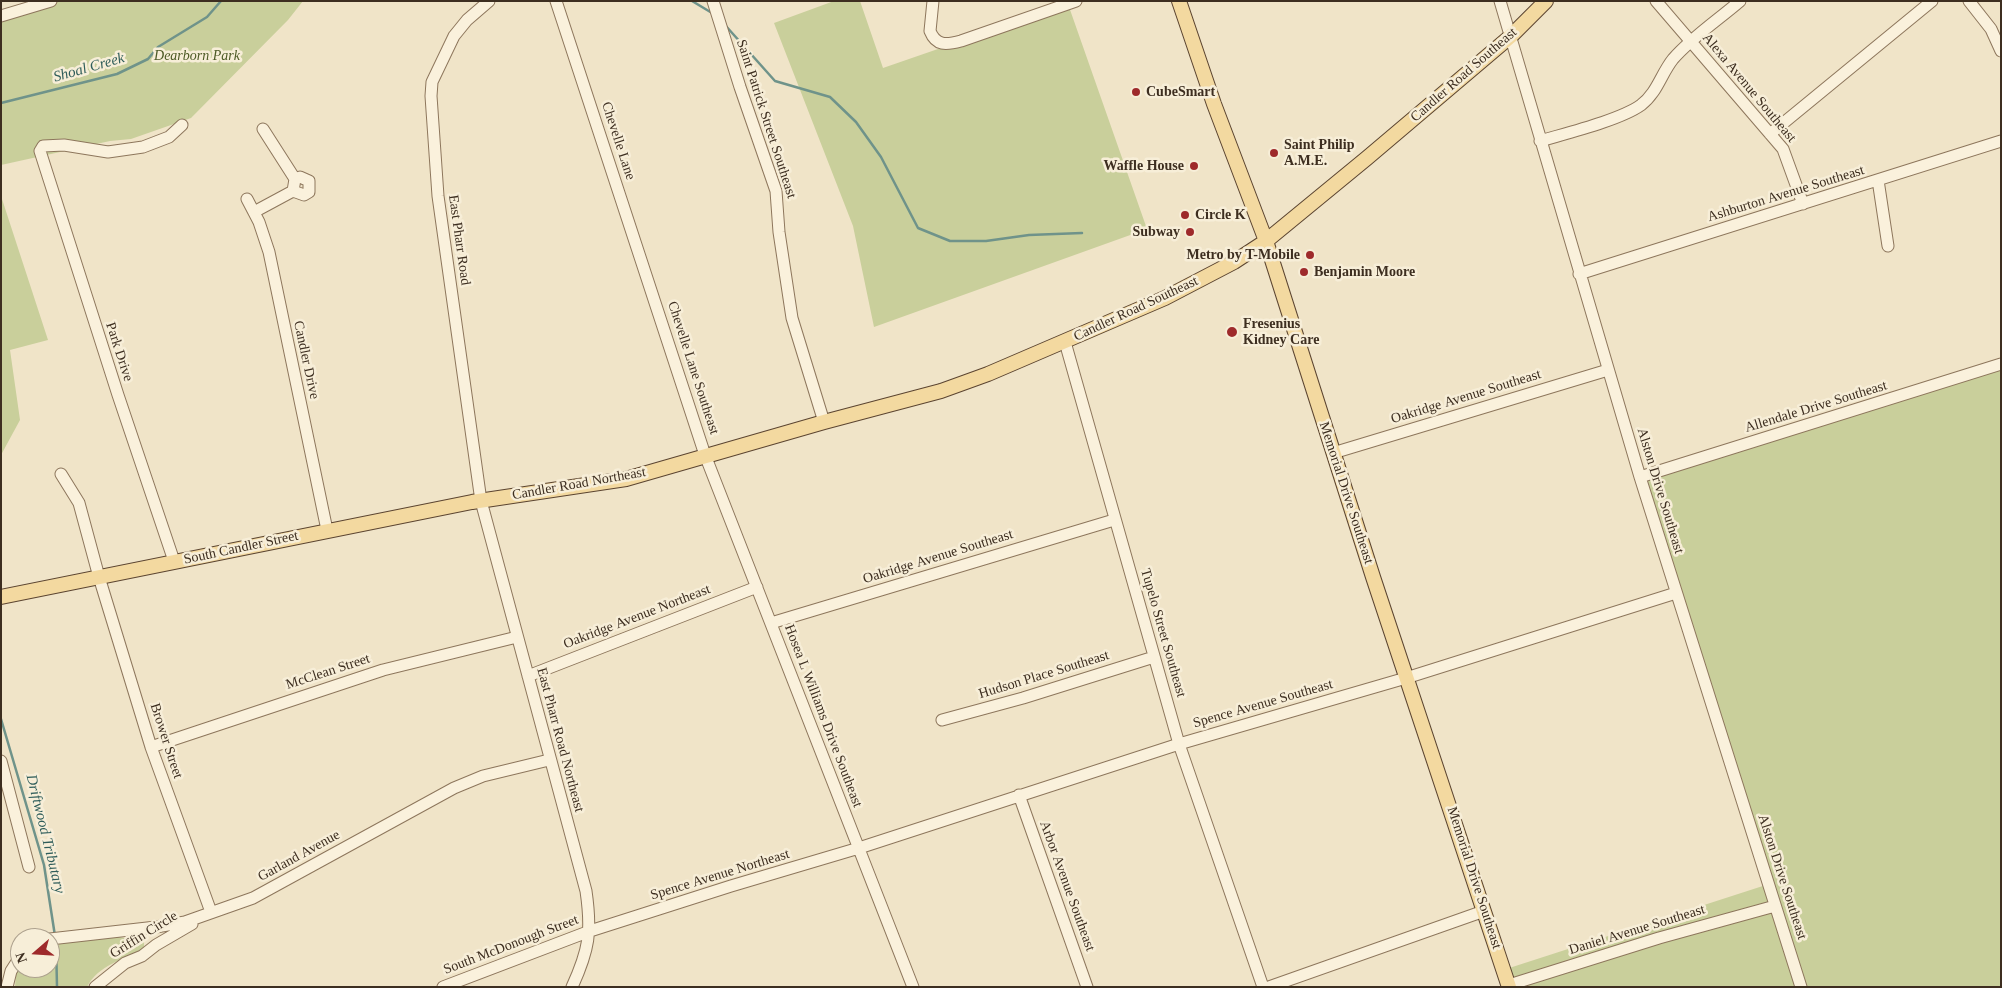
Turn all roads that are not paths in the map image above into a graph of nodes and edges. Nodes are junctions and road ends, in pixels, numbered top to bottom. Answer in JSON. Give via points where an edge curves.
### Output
{"nodes":[{"id":1,"x":51,"y":1,"type":"edge"},
{"id":2,"x":489,"y":1,"type":"edge"},
{"id":3,"x":556,"y":1,"type":"edge"},
{"id":4,"x":713,"y":1,"type":"edge"},
{"id":5,"x":934,"y":1,"type":"edge"},
{"id":6,"x":1076,"y":1,"type":"edge"},
{"id":7,"x":1179,"y":1,"type":"edge"},
{"id":8,"x":1500,"y":1,"type":"edge"},
{"id":9,"x":1546,"y":1,"type":"edge"},
{"id":10,"x":1656,"y":1,"type":"edge"},
{"id":11,"x":1740,"y":1,"type":"edge"},
{"id":12,"x":1932,"y":1,"type":"edge"},
{"id":13,"x":1969,"y":1,"type":"edge"},
{"id":14,"x":1,"y":16,"type":"edge"},
{"id":15,"x":1511,"y":36,"type":"junction"},
{"id":16,"x":1691,"y":42,"type":"junction"},
{"id":17,"x":2001,"y":51,"type":"edge"},
{"id":18,"x":182,"y":125,"type":"dead end"},
{"id":19,"x":263,"y":129,"type":"dead end"},
{"id":20,"x":1770,"y":134,"type":"junction"},
{"id":21,"x":1540,"y":141,"type":"junction"},
{"id":22,"x":2001,"y":141,"type":"edge"},
{"id":23,"x":295,"y":178,"type":"junction"},
{"id":24,"x":1878,"y":180,"type":"junction"},
{"id":25,"x":293,"y":191,"type":"junction"},
{"id":26,"x":248,"y":199,"type":"dead end"},
{"id":27,"x":1803,"y":204,"type":"junction"},
{"id":28,"x":254,"y":212,"type":"junction"},
{"id":29,"x":1266,"y":241,"type":"junction"},
{"id":30,"x":1888,"y":246,"type":"dead end"},
{"id":31,"x":1579,"y":274,"type":"junction"},
{"id":32,"x":651,"y":290,"type":"joint"},
{"id":33,"x":1065,"y":342,"type":"junction"},
{"id":34,"x":2001,"y":364,"type":"edge"},
{"id":35,"x":1608,"y":370,"type":"junction"},
{"id":36,"x":824,"y":422,"type":"junction"},
{"id":37,"x":1333,"y":453,"type":"junction"},
{"id":38,"x":706,"y":456,"type":"junction"},
{"id":39,"x":61,"y":474,"type":"dead end"},
{"id":40,"x":1640,"y":478,"type":"junction"},
{"id":41,"x":481,"y":501,"type":"junction"},
{"id":42,"x":1114,"y":520,"type":"junction"},
{"id":43,"x":327,"y":530,"type":"junction"},
{"id":44,"x":174,"y":561,"type":"junction"},
{"id":45,"x":98,"y":577,"type":"junction"},
{"id":46,"x":757,"y":587,"type":"junction"},
{"id":47,"x":1676,"y":593,"type":"junction"},
{"id":48,"x":1,"y":597,"type":"edge"},
{"id":49,"x":771,"y":623,"type":"junction"},
{"id":50,"x":517,"y":638,"type":"junction"},
{"id":51,"x":1154,"y":657,"type":"junction"},
{"id":52,"x":528,"y":676,"type":"junction"},
{"id":53,"x":1406,"y":678,"type":"junction"},
{"id":54,"x":942,"y":720,"type":"dead end"},
{"id":55,"x":1179,"y":744,"type":"junction"},
{"id":56,"x":151,"y":746,"type":"junction"},
{"id":57,"x":549,"y":760,"type":"junction"},
{"id":58,"x":1,"y":761,"type":"edge"},
{"id":59,"x":1019,"y":795,"type":"junction"},
{"id":60,"x":859,"y":848,"type":"junction"},
{"id":61,"x":30,"y":867,"type":"dead end"},
{"id":62,"x":1775,"y":906,"type":"junction"},
{"id":63,"x":1484,"y":911,"type":"junction"},
{"id":64,"x":210,"y":912,"type":"junction"},
{"id":65,"x":590,"y":931,"type":"junction"},
{"id":66,"x":60,"y":938,"type":"edge"},
{"id":67,"x":1509,"y":986,"type":"edge"},
{"id":68,"x":95,"y":987,"type":"edge"},
{"id":69,"x":443,"y":987,"type":"edge"},
{"id":70,"x":572,"y":987,"type":"edge"},
{"id":71,"x":913,"y":987,"type":"edge"},
{"id":72,"x":1087,"y":987,"type":"edge"},
{"id":73,"x":1263,"y":987,"type":"edge"},
{"id":74,"x":1269,"y":987,"type":"edge"},
{"id":75,"x":1801,"y":987,"type":"edge"}],
"edges":[{"from":1,"to":14,"type":"street"},
{"from":2,"to":41,"type":"street","name":"East Pharr Road","via":[[454,36],[432,82],[430,96],[438,196]]},
{"from":3,"to":32,"type":"street","name":"Chevelle Lane"},
{"from":4,"to":36,"type":"street","name":"Saint Patrick Street Southeast","via":[[776,191],[792,318]]},
{"from":5,"to":6,"type":"street","via":[[930,30],[938,42],[945,45]]},
{"from":7,"to":29,"type":"main road","name":"Memorial Drive Southeast"},
{"from":8,"to":15,"type":"street","name":"Alston Drive Southeast"},
{"from":9,"to":15,"type":"main road","name":"Candler Road Southeast"},
{"from":10,"to":16,"type":"street","name":"Alexa Avenue Southeast"},
{"from":11,"to":16,"type":"street"},
{"from":12,"to":20,"type":"street"},
{"from":13,"to":17,"type":"street","via":[[1991,29]]},
{"from":15,"to":21,"type":"street","name":"Alston Drive Southeast"},
{"from":15,"to":29,"type":"main road","name":"Candler Road Southeast"},
{"from":16,"to":20,"type":"street","name":"Alexa Avenue Southeast"},
{"from":16,"to":21,"type":"street","via":[[1674,58],[1653,93],[1639,106],[1624,114]]},
{"from":18,"to":44,"type":"street","name":"Park Drive","via":[[169,137],[143,147],[108,152],[64,145],[43,146],[40,151]]},
{"from":19,"to":23,"type":"street"},
{"from":20,"to":27,"type":"street","name":"Alexa Avenue Southeast","via":[[1789,162]]},
{"from":21,"to":31,"type":"street","name":"Alston Drive Southeast"},
{"from":22,"to":24,"type":"street","name":"Ashburton Avenue Southeast"},
{"from":23,"to":25,"type":"street"},
{"from":23,"to":25,"type":"street","via":[[305,178],[311,186],[304,195]]},
{"from":24,"to":27,"type":"street","name":"Ashburton Avenue Southeast"},
{"from":24,"to":30,"type":"street"},
{"from":25,"to":28,"type":"street"},
{"from":26,"to":28,"type":"street","name":"Candler Drive"},
{"from":27,"to":31,"type":"street","name":"Ashburton Avenue Southeast"},
{"from":28,"to":43,"type":"street","name":"Candler Drive","via":[[269,252]]},
{"from":29,"to":33,"type":"main road","name":"Candler Road Southeast","via":[[1234,262],[1165,298]]},
{"from":29,"to":37,"type":"main road","name":"Memorial Drive Southeast"},
{"from":31,"to":35,"type":"street","name":"Alston Drive Southeast"},
{"from":32,"to":38,"type":"street","name":"Chevelle Lane Southeast"},
{"from":33,"to":36,"type":"main road","name":"Candler Road Southeast","via":[[941,391]]},
{"from":33,"to":42,"type":"street","name":"Tupelo Street Southeast"},
{"from":34,"to":40,"type":"street","name":"Allendale Drive Southeast"},
{"from":35,"to":37,"type":"street","name":"Oakridge Avenue Southeast"},
{"from":35,"to":40,"type":"street","name":"Alston Drive Southeast"},
{"from":36,"to":38,"type":"main road","name":"Candler Road Southeast"},
{"from":37,"to":53,"type":"main road","name":"Memorial Drive Southeast"},
{"from":38,"to":41,"type":"main road","name":"Candler Road Northeast","via":[[626,479]]},
{"from":38,"to":46,"type":"street","name":"Hosea L Williams Drive Southeast"},
{"from":39,"to":45,"type":"street","name":"Brower Street","via":[[79,503]]},
{"from":40,"to":47,"type":"street","name":"Alston Drive Southeast"},
{"from":41,"to":43,"type":"main road","name":"South Candler Street"},
{"from":41,"to":50,"type":"street","name":"East Pharr Road Northeast"},
{"from":42,"to":49,"type":"street","name":"Oakridge Avenue Southeast"},
{"from":42,"to":51,"type":"street","name":"Tupelo Street Southeast"},
{"from":43,"to":44,"type":"main road","name":"South Candler Street"},
{"from":44,"to":45,"type":"main road","name":"South Candler Street"},
{"from":45,"to":48,"type":"main road","name":"South Candler Street"},
{"from":45,"to":56,"type":"street","name":"Brower Street"},
{"from":46,"to":49,"type":"street","name":"Hosea L Williams Drive Southeast"},
{"from":46,"to":52,"type":"street","name":"Oakridge Avenue Northeast"},
{"from":47,"to":53,"type":"street","name":"Spence Avenue Southeast"},
{"from":47,"to":62,"type":"street","name":"Alston Drive Southeast"},
{"from":49,"to":60,"type":"street","name":"Hosea L Williams Drive Southeast"},
{"from":50,"to":52,"type":"street","name":"East Pharr Road Northeast"},
{"from":50,"to":56,"type":"street","name":"McClean Street","via":[[383,670]]},
{"from":51,"to":54,"type":"street","name":"Hudson Place Southeast"},
{"from":51,"to":55,"type":"street","name":"Tupelo Street Southeast"},
{"from":52,"to":57,"type":"street","name":"East Pharr Road Northeast"},
{"from":53,"to":55,"type":"street","name":"Spence Avenue Southeast"},
{"from":53,"to":63,"type":"main road","name":"Memorial Drive Southeast"},
{"from":55,"to":59,"type":"street","name":"Spence Avenue Southeast"},
{"from":55,"to":73,"type":"street","name":"Tupelo Street Southeast"},
{"from":56,"to":64,"type":"street","name":"Brower Street"},
{"from":57,"to":64,"type":"street","name":"Garland Avenue","via":[[484,776],[454,788],[253,898]]},
{"from":57,"to":65,"type":"street","name":"East Pharr Road Northeast","via":[[586,891]]},
{"from":58,"to":61,"type":"street"},
{"from":59,"to":60,"type":"street","name":"Spence Avenue Southeast"},
{"from":59,"to":72,"type":"street","name":"Arbor Avenue Southeast"},
{"from":60,"to":65,"type":"street","name":"Spence Avenue Northeast"},
{"from":60,"to":71,"type":"street","name":"Hosea L Williams Drive Southeast"},
{"from":62,"to":67,"type":"street","name":"Daniel Avenue Southeast","via":[[1659,938]]},
{"from":62,"to":75,"type":"street","name":"Alston Drive Southeast"},
{"from":63,"to":67,"type":"main road","name":"Memorial Drive Southeast"},
{"from":63,"to":74,"type":"street"},
{"from":64,"to":66,"type":"street","name":"Garland Avenue","via":[[185,922]]},
{"from":64,"to":68,"type":"street","name":"Griffin Circle","via":[[142,956],[125,963]]},
{"from":65,"to":69,"type":"street","name":"South McDonough Street"},
{"from":65,"to":70,"type":"street","name":"East Pharr Road Northeast","via":[[586,958]]}]}
